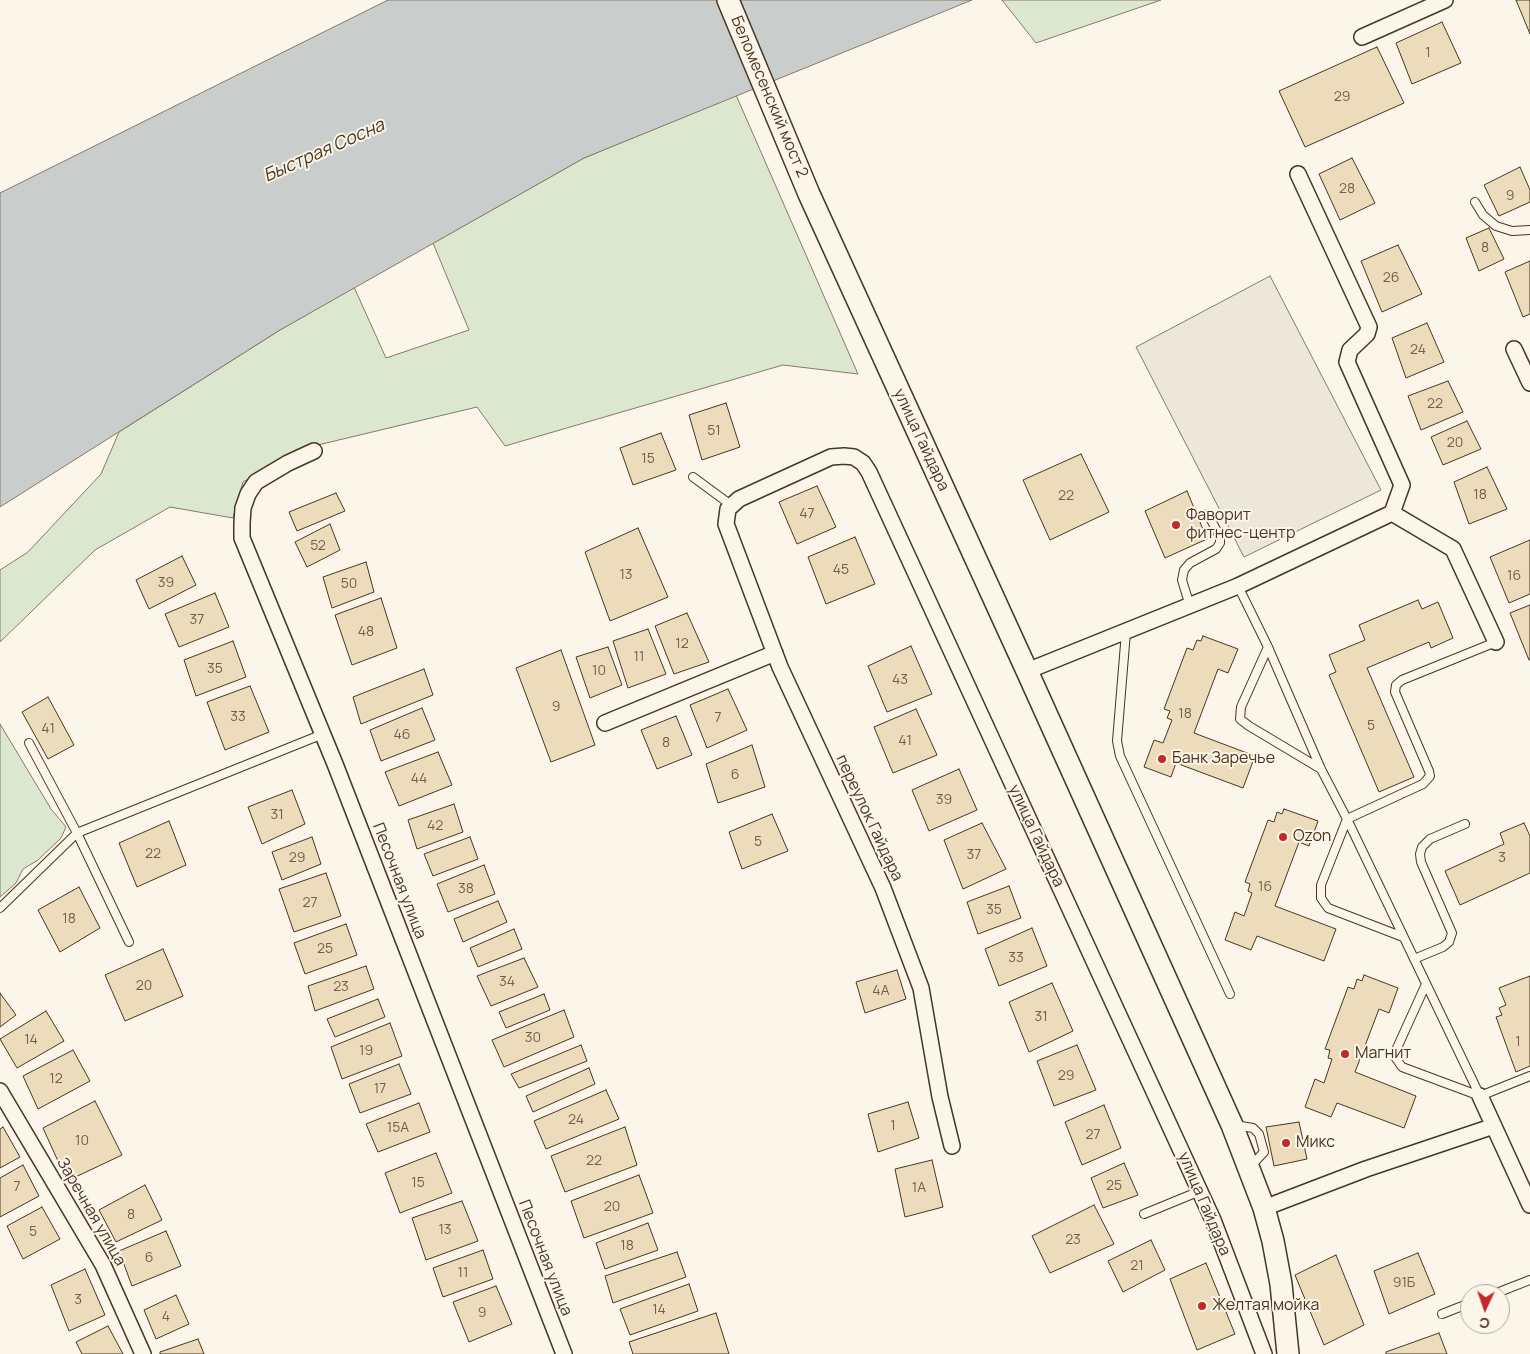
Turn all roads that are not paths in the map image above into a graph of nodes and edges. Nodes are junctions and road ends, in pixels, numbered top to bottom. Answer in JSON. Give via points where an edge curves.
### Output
{"nodes":[{"id":1,"x":728,"y":0,"type":"edge"},
{"id":2,"x":1445,"y":0,"type":"edge"},
{"id":3,"x":1362,"y":37,"type":"dead end"},
{"id":4,"x":1298,"y":174,"type":"dead end"},
{"id":5,"x":809,"y":194,"type":"joint"},
{"id":6,"x":1475,"y":202,"type":"dead end"},
{"id":7,"x":1530,"y":230,"type":"edge"},
{"id":8,"x":1514,"y":349,"type":"dead end"},
{"id":9,"x":1530,"y":383,"type":"edge"},
{"id":10,"x":314,"y":451,"type":"dead end"},
{"id":11,"x":692,"y":477,"type":"dead end"},
{"id":12,"x":729,"y":509,"type":"junction"},
{"id":13,"x":1392,"y":513,"type":"junction"},
{"id":14,"x":1208,"y":514,"type":"dead end"},
{"id":15,"x":1238,"y":586,"type":"junction"},
{"id":16,"x":1190,"y":606,"type":"junction"},
{"id":17,"x":1126,"y":632,"type":"junction"},
{"id":18,"x":1496,"y":642,"type":"joint"},
{"id":19,"x":1268,"y":647,"type":"junction"},
{"id":20,"x":775,"y":653,"type":"junction"},
{"id":21,"x":1027,"y":672,"type":"junction"},
{"id":22,"x":605,"y":723,"type":"dead end"},
{"id":23,"x":323,"y":734,"type":"junction"},
{"id":24,"x":29,"y":743,"type":"dead end"},
{"id":25,"x":1321,"y":769,"type":"junction"},
{"id":26,"x":1347,"y":818,"type":"junction"},
{"id":27,"x":1465,"y":824,"type":"dead end"},
{"id":28,"x":77,"y":833,"type":"junction"},
{"id":29,"x":0,"y":908,"type":"edge"},
{"id":30,"x":1404,"y":937,"type":"junction"},
{"id":31,"x":129,"y":942,"type":"dead end"},
{"id":32,"x":1414,"y":959,"type":"junction"},
{"id":33,"x":1426,"y":984,"type":"junction"},
{"id":34,"x":1230,"y":994,"type":"dead end"},
{"id":35,"x":1530,"y":1076,"type":"edge"},
{"id":36,"x":0,"y":1091,"type":"edge"},
{"id":37,"x":1480,"y":1096,"type":"junction"},
{"id":38,"x":1494,"y":1126,"type":"junction"},
{"id":39,"x":952,"y":1146,"type":"dead end"},
{"id":40,"x":1200,"y":1191,"type":"junction"},
{"id":41,"x":1530,"y":1205,"type":"edge"},
{"id":42,"x":1264,"y":1208,"type":"junction"},
{"id":43,"x":1144,"y":1214,"type":"dead end"},
{"id":44,"x":1530,"y":1280,"type":"edge"},
{"id":45,"x":1510,"y":1288,"type":"edge"},
{"id":46,"x":1460,"y":1307,"type":"edge"},
{"id":47,"x":1442,"y":1314,"type":"dead end"},
{"id":48,"x":143,"y":1354,"type":"edge"},
{"id":49,"x":564,"y":1354,"type":"edge"},
{"id":50,"x":1264,"y":1354,"type":"edge"},
{"id":51,"x":1288,"y":1354,"type":"edge"}],
"edges":[{"from":1,"to":5,"type":"main road","name":"Беломесенский мост 2"},
{"from":2,"to":3,"type":"street"},
{"from":4,"to":13,"type":"street","via":[[1369,327],[1367,334],[1350,350],[1347,362],[1402,484]]},
{"from":5,"to":21,"type":"main road","name":"улица Гайдара"},
{"from":6,"to":7,"type":"lane","via":[[1483,215],[1496,226],[1512,231]]},
{"from":8,"to":9,"type":"street"},
{"from":10,"to":23,"type":"street","name":"Песочная улица","via":[[256,482],[243,508],[242,538]]},
{"from":11,"to":12,"type":"lane"},
{"from":12,"to":20,"type":"street","name":"переулок Гайдара","via":[[728,534]]},
{"from":12,"to":40,"type":"street","name":"улица Гайдара","via":[[738,499],[832,457],[854,457],[866,468]]},
{"from":13,"to":15,"type":"street"},
{"from":13,"to":18,"type":"street","via":[[1453,549]]},
{"from":14,"to":16,"type":"lane","via":[[1220,543],[1184,570],[1182,580]]},
{"from":15,"to":16,"type":"street"},
{"from":15,"to":19,"type":"lane"},
{"from":16,"to":17,"type":"street"},
{"from":17,"to":21,"type":"street"},
{"from":17,"to":34,"type":"lane","via":[[1117,741],[1120,756]]},
{"from":18,"to":26,"type":"lane","via":[[1396,685],[1395,692],[1430,776],[1423,784]]},
{"from":19,"to":25,"type":"lane"},
{"from":19,"to":25,"type":"lane","via":[[1241,707],[1240,719]]},
{"from":20,"to":22,"type":"street"},
{"from":20,"to":39,"type":"street","name":"переулок Гайдара","via":[[883,888],[921,988]]},
{"from":21,"to":42,"type":"main road","name":"улица Гайдара","via":[[1232,1125]]},
{"from":23,"to":28,"type":"lane"},
{"from":23,"to":49,"type":"street","name":"Песочная улица"},
{"from":24,"to":28,"type":"lane"},
{"from":25,"to":26,"type":"lane"},
{"from":26,"to":30,"type":"lane"},
{"from":26,"to":30,"type":"lane","via":[[1321,884],[1322,901],[1328,908]]},
{"from":27,"to":32,"type":"lane","via":[[1430,839],[1422,847],[1421,862],[1452,932],[1449,942],[1443,947]]},
{"from":28,"to":29,"type":"lane"},
{"from":28,"to":31,"type":"lane"},
{"from":30,"to":32,"type":"lane"},
{"from":32,"to":33,"type":"lane"},
{"from":33,"to":37,"type":"lane"},
{"from":33,"to":37,"type":"lane","via":[[1397,1048],[1397,1061],[1402,1067]]},
{"from":35,"to":37,"type":"lane"},
{"from":36,"to":48,"type":"street","name":"Заречная улица","via":[[103,1265]]},
{"from":37,"to":38,"type":"street"},
{"from":38,"to":41,"type":"street"},
{"from":38,"to":42,"type":"street"},
{"from":40,"to":43,"type":"lane"},
{"from":40,"to":50,"type":"street","name":"улица Гайдара"},
{"from":42,"to":51,"type":"main road","name":"улица Гайдара","via":[[1281,1284]]},
{"from":44,"to":45,"type":"lane"},
{"from":46,"to":47,"type":"lane"}]}
